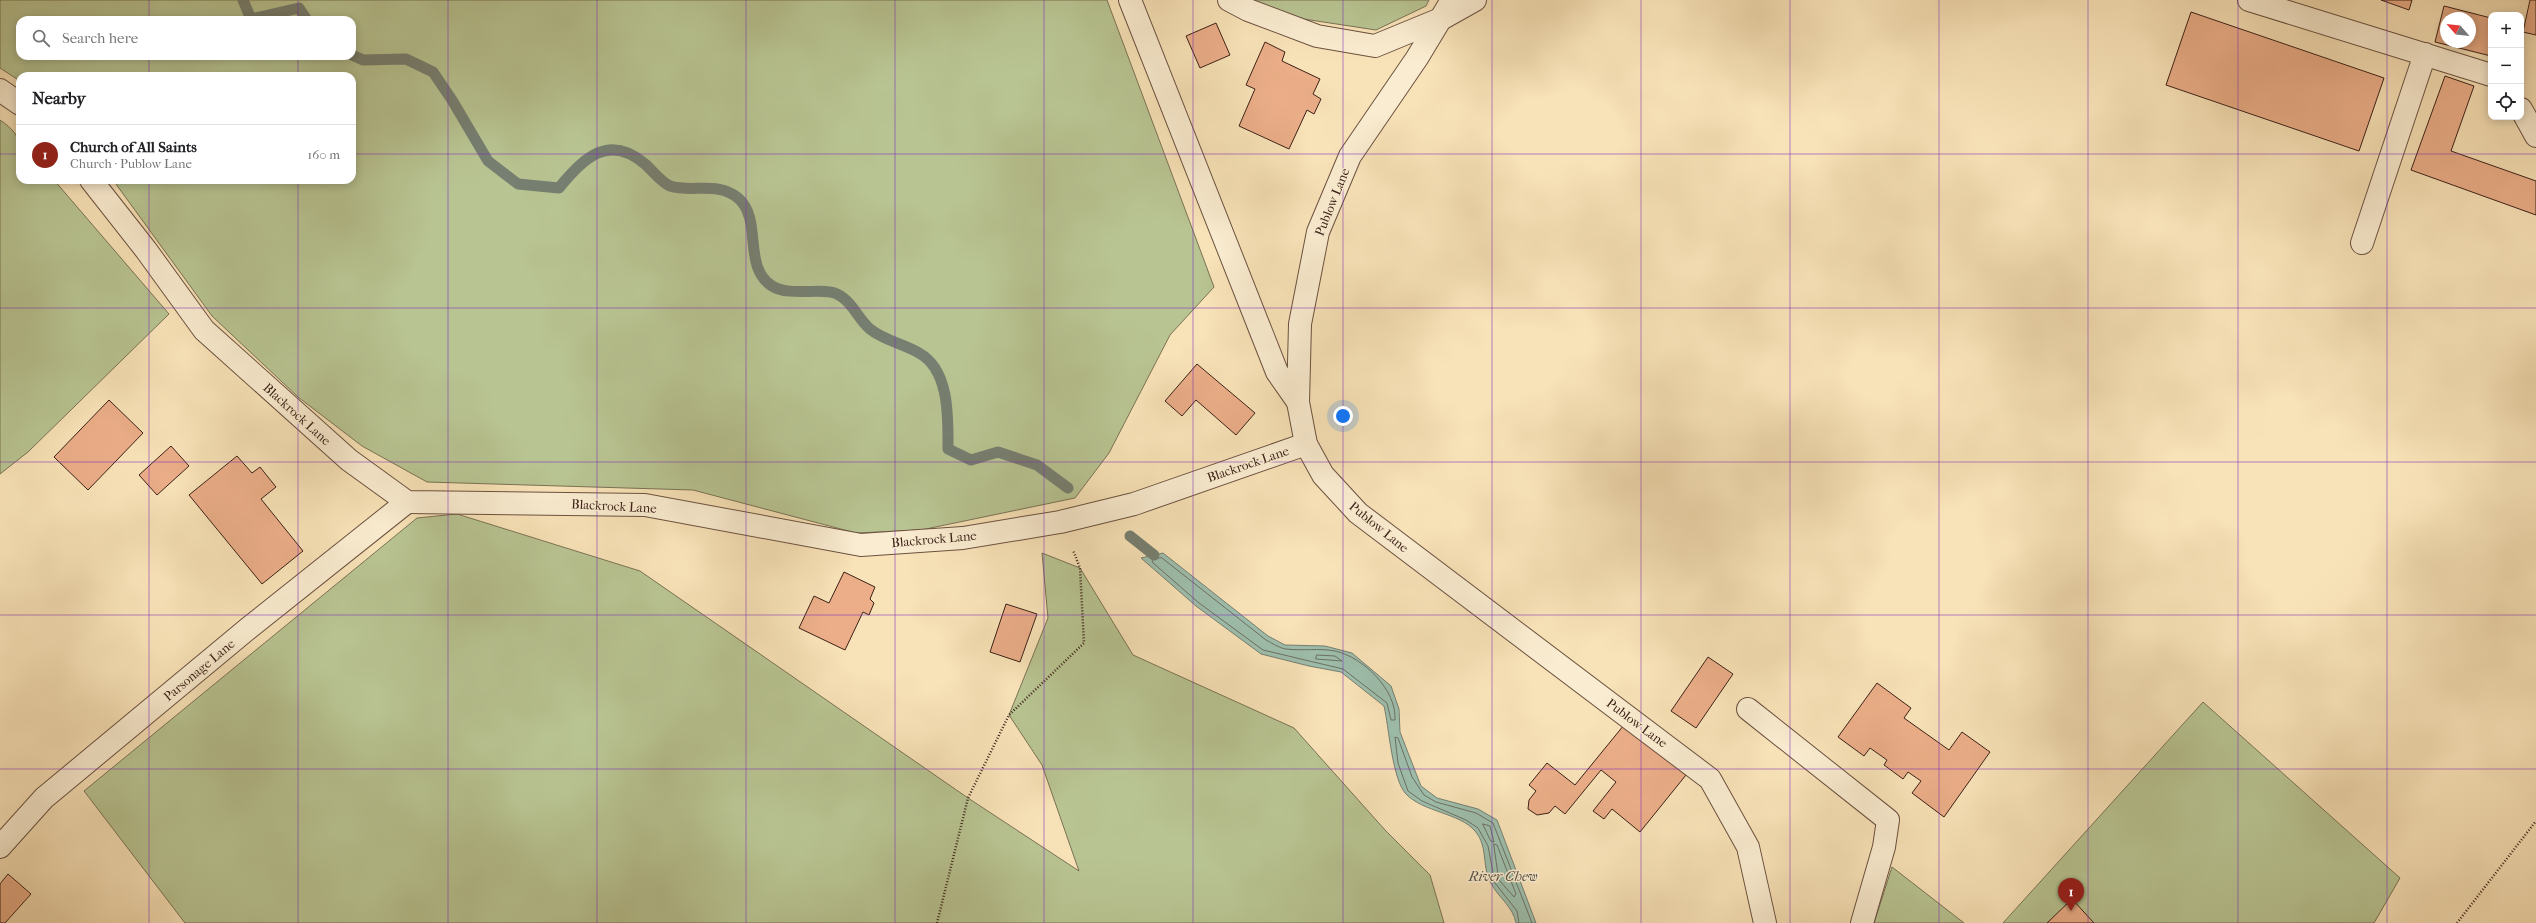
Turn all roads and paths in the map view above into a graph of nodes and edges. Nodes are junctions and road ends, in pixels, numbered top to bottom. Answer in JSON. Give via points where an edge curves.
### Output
{"nodes":[{"id":1,"x":1130,"y":0,"type":"edge"},
{"id":2,"x":1229,"y":0,"type":"edge"},
{"id":3,"x":1475,"y":0,"type":"edge"},
{"id":4,"x":2249,"y":0,"type":"edge"},
{"id":5,"x":1447,"y":9,"type":"edge"},
{"id":6,"x":2425,"y":54,"type":"junction"},
{"id":7,"x":2488,"y":74,"type":"edge"},
{"id":8,"x":0,"y":90,"type":"edge"},
{"id":9,"x":16,"y":101,"type":"edge"},
{"id":10,"x":2524,"y":114,"type":"edge"},
{"id":11,"x":2536,"y":136,"type":"edge"},
{"id":12,"x":94,"y":184,"type":"edge"},
{"id":13,"x":2362,"y":243,"type":"dead end"},
{"id":14,"x":1298,"y":402,"type":"junction"},
{"id":15,"x":1306,"y":444,"type":"junction"},
{"id":16,"x":408,"y":502,"type":"junction"},
{"id":17,"x":1080,"y":568,"type":"dead end"},
{"id":18,"x":1748,"y":709,"type":"dead end"},
{"id":19,"x":2536,"y":821,"type":"edge"},
{"id":20,"x":0,"y":847,"type":"edge"},
{"id":21,"x":937,"y":923,"type":"edge"},
{"id":22,"x":1765,"y":923,"type":"edge"},
{"id":23,"x":1862,"y":923,"type":"edge"},
{"id":24,"x":2457,"y":923,"type":"edge"}],
"edges":[{"from":1,"to":14,"type":"street","via":[[1277,372]]},
{"from":2,"to":5,"type":"street","via":[[1248,10],[1317,36],[1375,46]]},
{"from":3,"to":5,"type":"street"},
{"from":4,"to":6,"type":"street"},
{"from":5,"to":14,"type":"street","name":"Publow Lane","via":[[1350,156],[1318,232],[1300,324]]},
{"from":6,"to":7,"type":"street"},
{"from":6,"to":13,"type":"street"},
{"from":8,"to":9,"type":"street"},
{"from":10,"to":11,"type":"street"},
{"from":12,"to":16,"type":"street","name":"Blackrock Lane","via":[[204,330],[349,460]]},
{"from":14,"to":15,"type":"street","name":"Publow Lane"},
{"from":15,"to":16,"type":"street","name":"Blackrock Lane","via":[[1134,504],[1060,522],[963,538],[877,544],[861,545],[645,505]]},
{"from":15,"to":22,"type":"street","name":"Publow Lane","via":[[1323,475],[1358,513],[1710,779],[1748,847]]},
{"from":16,"to":20,"type":"street","name":"Parsonage Lane","via":[[250,627],[44,798]]},
{"from":17,"to":21,"type":"path","via":[[1084,643],[1009,715],[968,798]]},
{"from":18,"to":23,"type":"street","via":[[1888,820],[1884,847]]},
{"from":19,"to":24,"type":"path"}]}
